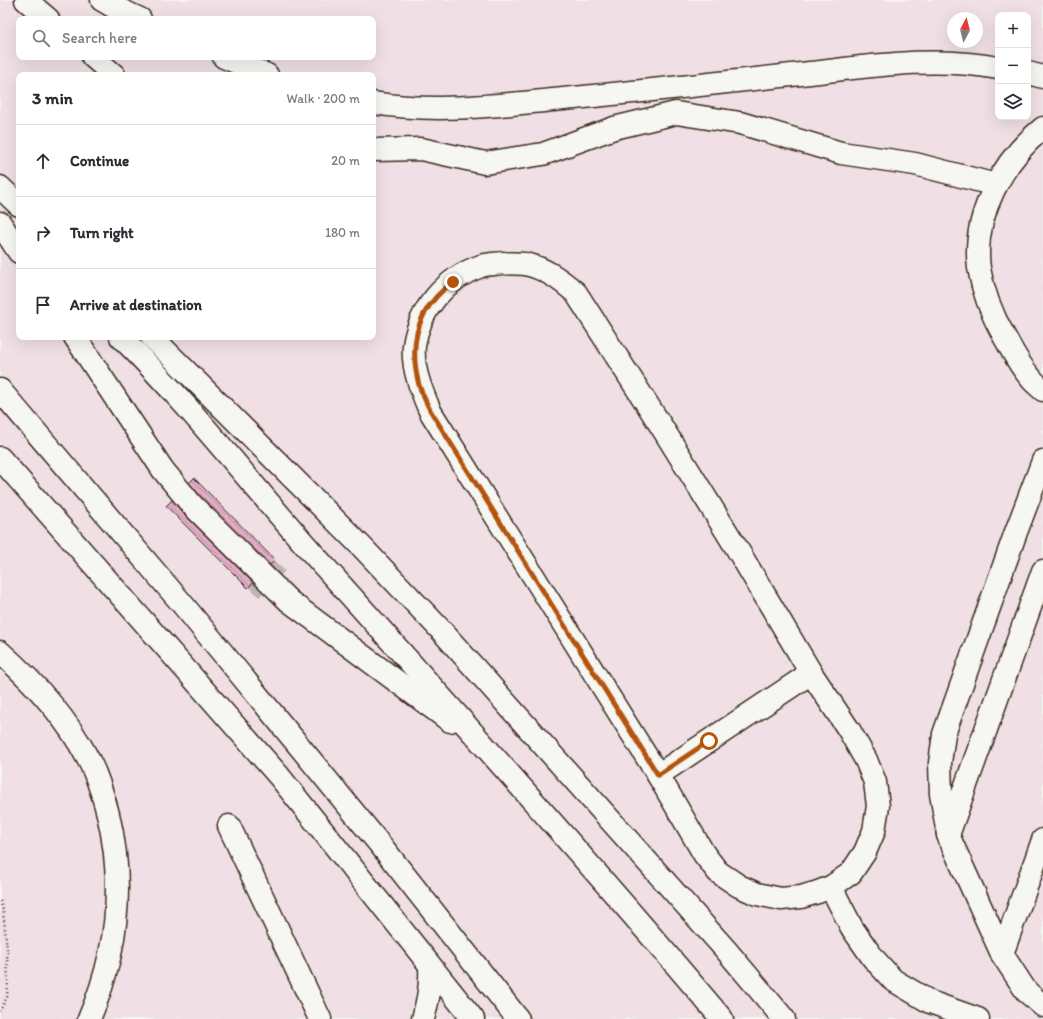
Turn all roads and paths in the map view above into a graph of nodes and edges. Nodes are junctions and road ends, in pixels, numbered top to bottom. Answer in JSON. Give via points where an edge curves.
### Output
{"nodes":[{"id":1,"x":26,"y":0,"type":"edge"},
{"id":2,"x":102,"y":0,"type":"edge"},
{"id":3,"x":45,"y":16,"type":"edge"},
{"id":4,"x":134,"y":16,"type":"edge"},
{"id":5,"x":96,"y":60,"type":"edge"},
{"id":6,"x":231,"y":60,"type":"edge"},
{"id":7,"x":995,"y":67,"type":"edge"},
{"id":8,"x":110,"y":72,"type":"edge"},
{"id":9,"x":260,"y":72,"type":"edge"},
{"id":10,"x":1031,"y":74,"type":"edge"},
{"id":11,"x":1043,"y":77,"type":"edge"},
{"id":12,"x":376,"y":104,"type":"edge"},
{"id":13,"x":1043,"y":128,"type":"edge"},
{"id":14,"x":376,"y":150,"type":"edge"},
{"id":15,"x":996,"y":185,"type":"junction"},
{"id":16,"x":0,"y":187,"type":"edge"},
{"id":17,"x":16,"y":202,"type":"edge"},
{"id":18,"x":0,"y":218,"type":"edge"},
{"id":19,"x":0,"y":223,"type":"edge"},
{"id":20,"x":16,"y":233,"type":"edge"},
{"id":21,"x":16,"y":247,"type":"edge"},
{"id":22,"x":77,"y":340,"type":"edge"},
{"id":23,"x":124,"y":340,"type":"edge"},
{"id":24,"x":155,"y":340,"type":"edge"},
{"id":25,"x":0,"y":390,"type":"edge"},
{"id":26,"x":1043,"y":390,"type":"edge"},
{"id":27,"x":0,"y":458,"type":"edge"},
{"id":28,"x":1043,"y":461,"type":"edge"},
{"id":29,"x":1043,"y":572,"type":"edge"},
{"id":30,"x":0,"y":652,"type":"edge"},
{"id":31,"x":811,"y":673,"type":"junction"},
{"id":32,"x":487,"y":749,"type":"junction"},
{"id":33,"x":658,"y":775,"type":"junction"},
{"id":34,"x":229,"y":826,"type":"dead end"},
{"id":35,"x":948,"y":835,"type":"junction"},
{"id":36,"x":1043,"y":840,"type":"edge"},
{"id":37,"x":831,"y":887,"type":"junction"},
{"id":38,"x":0,"y":901,"type":"edge"},
{"id":39,"x":1002,"y":954,"type":"junction"},
{"id":40,"x":430,"y":967,"type":"junction"},
{"id":41,"x":1043,"y":1006,"type":"edge"},
{"id":42,"x":0,"y":1010,"type":"edge"},
{"id":43,"x":89,"y":1019,"type":"edge"},
{"id":44,"x":320,"y":1019,"type":"edge"},
{"id":45,"x":423,"y":1019,"type":"edge"},
{"id":46,"x":472,"y":1019,"type":"edge"},
{"id":47,"x":518,"y":1019,"type":"edge"},
{"id":48,"x":722,"y":1019,"type":"edge"},
{"id":49,"x":784,"y":1019,"type":"edge"},
{"id":50,"x":978,"y":1019,"type":"edge"}],
"edges":[{"from":1,"to":3,"type":"street"},
{"from":2,"to":4,"type":"street"},
{"from":5,"to":8,"type":"street"},
{"from":6,"to":9,"type":"street"},
{"from":7,"to":12,"type":"street","via":[[932,62],[892,63],[470,108],[419,108]]},
{"from":10,"to":11,"type":"street"},
{"from":13,"to":15,"type":"street","via":[[1029,139],[1011,160]]},
{"from":14,"to":15,"type":"street","via":[[421,149],[484,163],[543,154],[614,128],[676,113],[740,123],[841,153],[915,164]]},
{"from":15,"to":26,"type":"street","via":[[984,212],[979,240],[979,268],[985,294],[995,319],[1030,378]]},
{"from":16,"to":17,"type":"street"},
{"from":18,"to":20,"type":"street"},
{"from":19,"to":21,"type":"street"},
{"from":22,"to":32,"type":"street","via":[[163,470],[202,515],[289,601]]},
{"from":23,"to":32,"type":"street","via":[[156,371],[283,520]]},
{"from":24,"to":49,"type":"street","via":[[361,546],[440,629],[726,950]]},
{"from":25,"to":47,"type":"street","via":[[194,618],[383,848]]},
{"from":27,"to":40,"type":"street","via":[[279,776]]},
{"from":28,"to":35,"type":"street","via":[[944,734],[940,763],[941,794]]},
{"from":29,"to":35,"type":"street"},
{"from":30,"to":43,"type":"street","via":[[32,683],[71,730],[88,758],[102,792],[111,829],[117,868],[117,909],[104,975]]},
{"from":31,"to":33,"type":"street"},
{"from":31,"to":33,"type":"street","via":[[667,436],[576,293],[561,279],[525,264],[503,263],[482,266],[463,274],[443,289],[428,306],[419,325],[414,347],[420,386],[430,410]]},
{"from":31,"to":37,"type":"street","via":[[866,760],[875,782],[878,806],[874,831],[865,852],[851,873]]},
{"from":32,"to":48,"type":"street","via":[[615,893]]},
{"from":33,"to":37,"type":"street","via":[[704,854],[718,872],[739,886],[757,894],[781,899],[801,897]]},
{"from":34,"to":44,"type":"street"},
{"from":35,"to":39,"type":"street"},
{"from":36,"to":39,"type":"street"},
{"from":37,"to":50,"type":"street","via":[[852,928],[873,958],[893,980],[930,1002]]},
{"from":38,"to":42,"type":"path","via":[[7,948],[8,982],[7,997]]},
{"from":39,"to":41,"type":"street","via":[[1026,991]]},
{"from":40,"to":45,"type":"street","via":[[431,983]]},
{"from":40,"to":46,"type":"street"}]}
